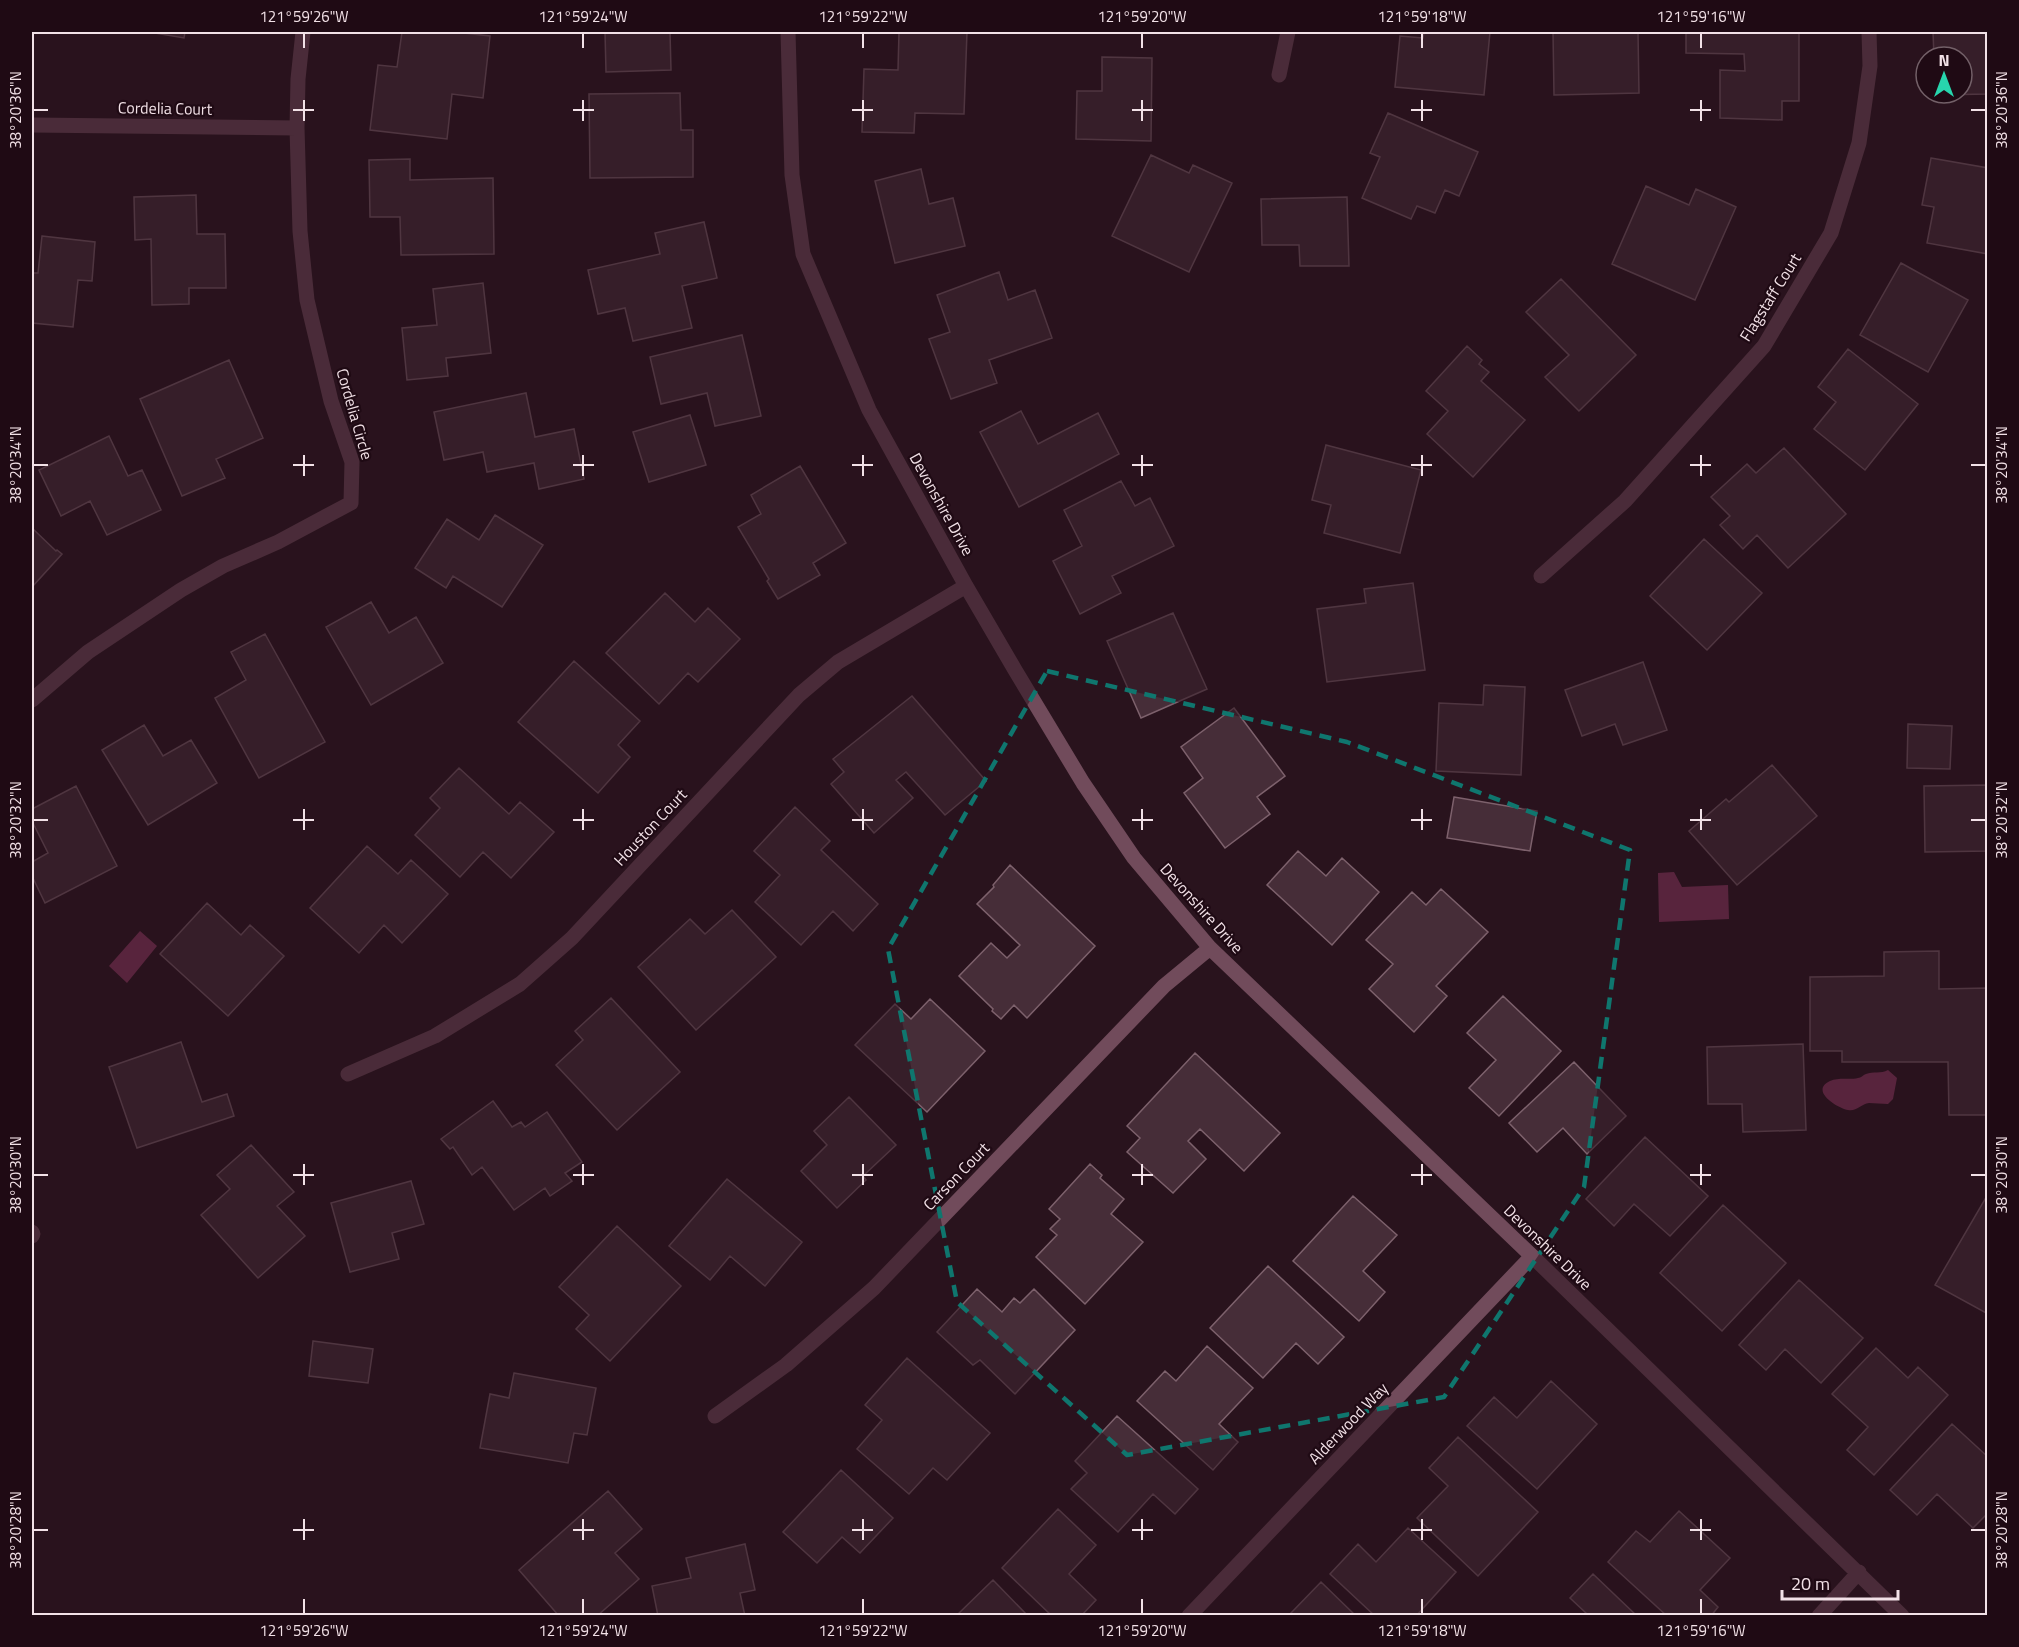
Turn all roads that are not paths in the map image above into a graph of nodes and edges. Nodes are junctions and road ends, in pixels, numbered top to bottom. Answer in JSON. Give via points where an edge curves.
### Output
{"nodes":[{"id":1,"x":303,"y":32,"type":"edge"},
{"id":2,"x":788,"y":32,"type":"edge"},
{"id":3,"x":1288,"y":32,"type":"edge"},
{"id":4,"x":1869,"y":32,"type":"edge"},
{"id":5,"x":1279,"y":75,"type":"dead end"},
{"id":6,"x":32,"y":125,"type":"edge"},
{"id":7,"x":297,"y":128,"type":"junction"},
{"id":8,"x":1541,"y":576,"type":"dead end"},
{"id":9,"x":966,"y":586,"type":"junction"},
{"id":10,"x":32,"y":700,"type":"edge"},
{"id":11,"x":1210,"y":948,"type":"junction"},
{"id":12,"x":348,"y":1074,"type":"dead end"},
{"id":13,"x":1532,"y":1256,"type":"junction"},
{"id":14,"x":715,"y":1416,"type":"dead end"},
{"id":15,"x":1859,"y":1572,"type":"junction"},
{"id":16,"x":1189,"y":1616,"type":"edge"},
{"id":17,"x":1819,"y":1616,"type":"edge"},
{"id":18,"x":1902,"y":1616,"type":"edge"}],
"edges":[{"from":1,"to":7,"type":"street","name":"Cordelia Circle"},
{"from":2,"to":9,"type":"street","name":"Devonshire Drive","via":[[792,174],[803,254],[870,410]]},
{"from":3,"to":5,"type":"street"},
{"from":4,"to":8,"type":"street","name":"Flagstaff Court","via":[[1870,66],[1859,142],[1831,233],[1764,346],[1625,501]]},
{"from":6,"to":7,"type":"street","name":"Cordelia Court"},
{"from":7,"to":10,"type":"street","name":"Cordelia Circle","via":[[307,300],[331,400],[352,462],[351,503],[182,590],[88,652]]},
{"from":9,"to":11,"type":"street","name":"Devonshire Drive","via":[[1083,783],[1134,858]]},
{"from":9,"to":12,"type":"street","name":"Houston Court","via":[[838,662],[799,695],[572,938],[520,984],[435,1036]]},
{"from":11,"to":13,"type":"street","name":"Devonshire Drive"},
{"from":11,"to":14,"type":"street","name":"Carson Court","via":[[1164,986],[873,1288],[786,1365]]},
{"from":13,"to":15,"type":"street","name":"Devonshire Drive"},
{"from":13,"to":16,"type":"street","name":"Alderwood Way"},
{"from":15,"to":17,"type":"street"},
{"from":15,"to":18,"type":"street","name":"Devonshire Drive"}]}
